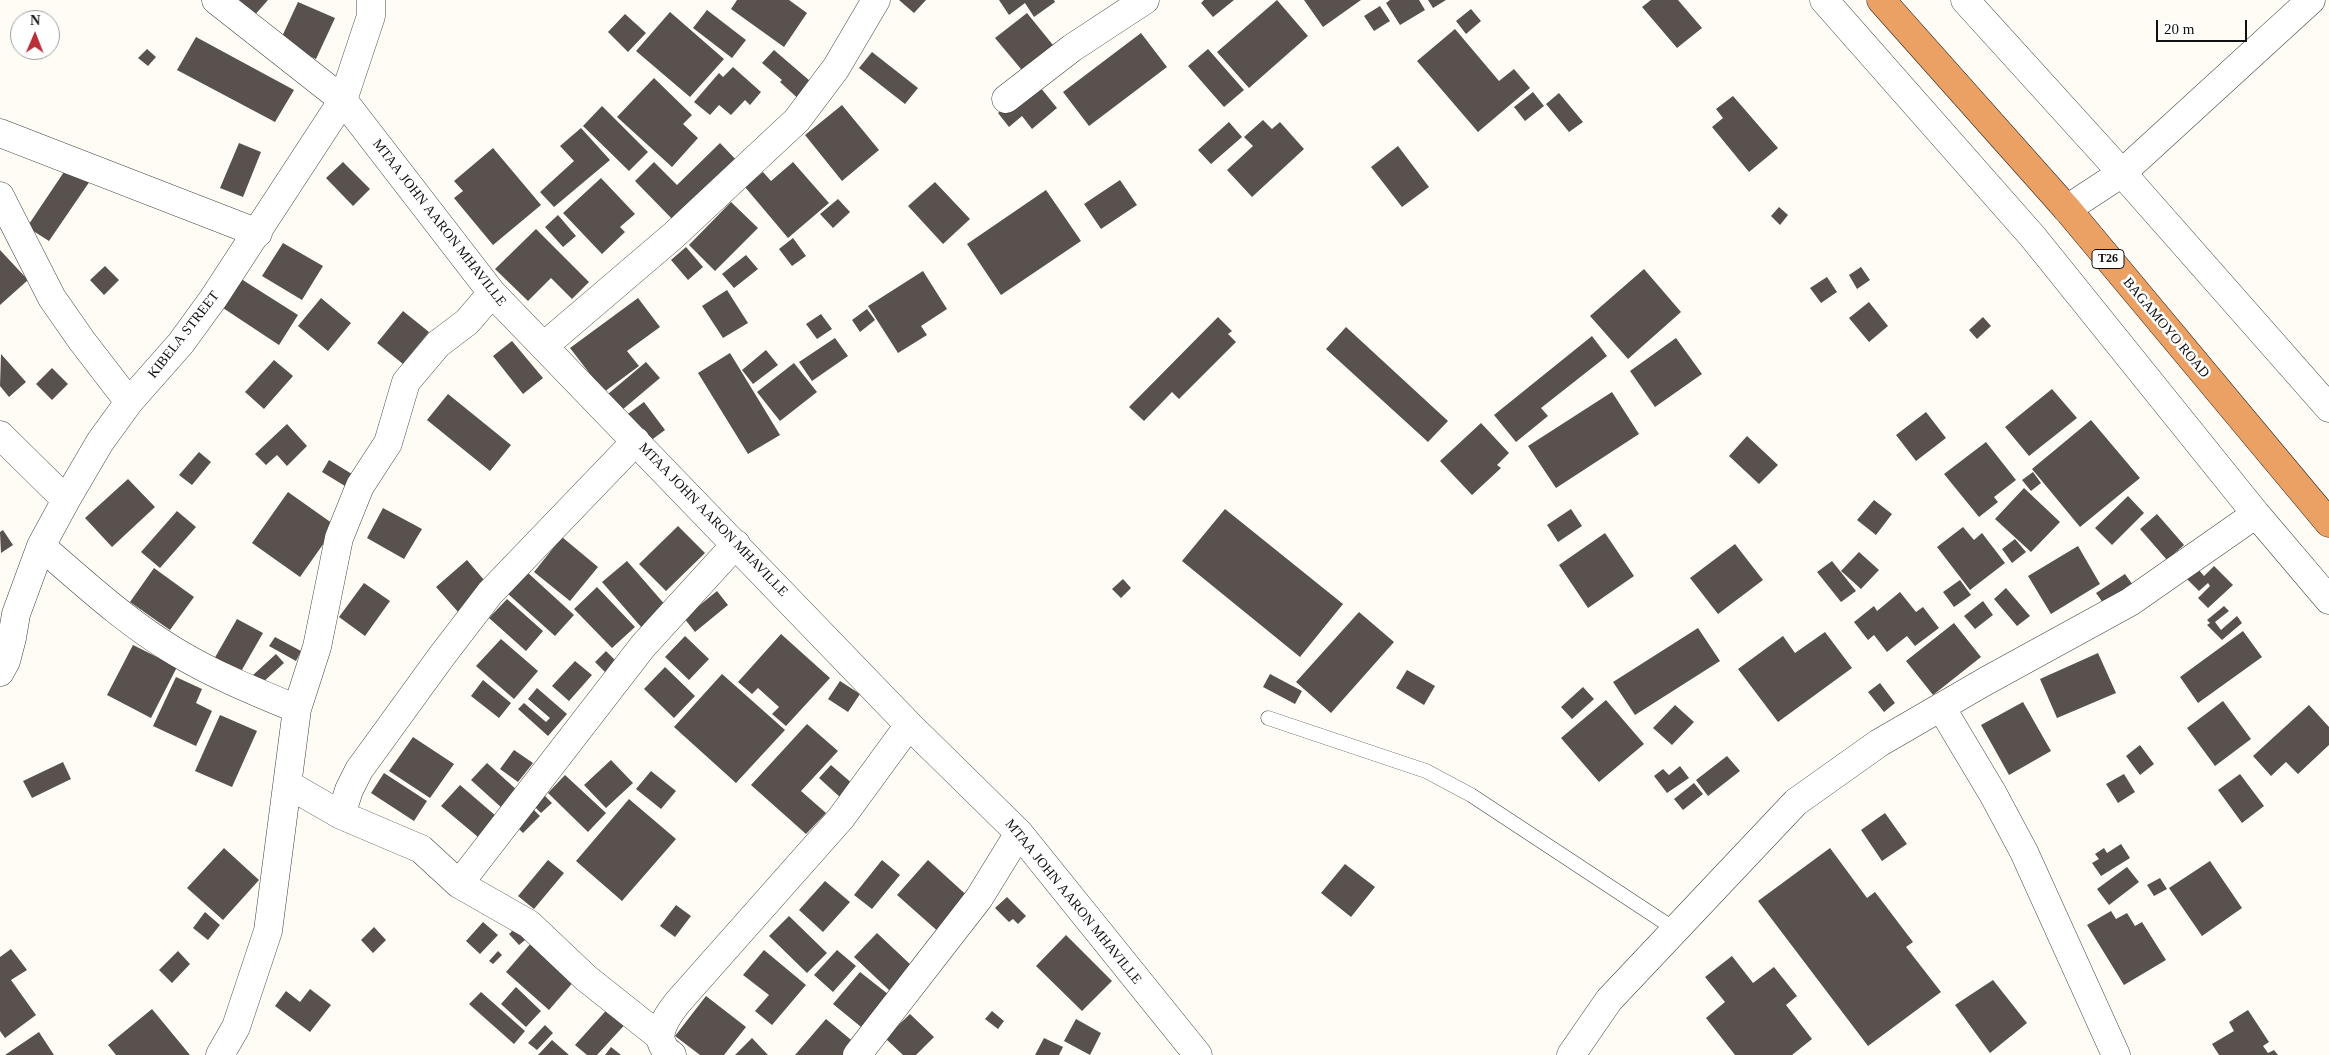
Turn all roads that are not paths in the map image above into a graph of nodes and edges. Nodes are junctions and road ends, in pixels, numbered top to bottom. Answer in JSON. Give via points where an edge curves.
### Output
{"nodes":[{"id":1,"x":216,"y":0,"type":"edge"},
{"id":2,"x":371,"y":0,"type":"edge"},
{"id":3,"x":876,"y":0,"type":"edge"},
{"id":4,"x":1145,"y":0,"type":"edge"},
{"id":5,"x":1824,"y":0,"type":"edge"},
{"id":6,"x":1881,"y":0,"type":"edge"},
{"id":7,"x":1965,"y":0,"type":"edge"},
{"id":8,"x":2311,"y":0,"type":"edge"},
{"id":9,"x":1006,"y":99,"type":"dead end"},
{"id":10,"x":343,"y":100,"type":"junction"},
{"id":11,"x":0,"y":133,"type":"edge"},
{"id":12,"x":2122,"y":173,"type":"junction"},
{"id":13,"x":0,"y":196,"type":"edge"},
{"id":14,"x":2067,"y":209,"type":"junction"},
{"id":15,"x":258,"y":233,"type":"junction"},
{"id":16,"x":492,"y":293,"type":"junction"},
{"id":17,"x":544,"y":346,"type":"junction"},
{"id":18,"x":129,"y":402,"type":"junction"},
{"id":19,"x":2329,"y":408,"type":"edge"},
{"id":20,"x":0,"y":435,"type":"edge"},
{"id":21,"x":636,"y":441,"type":"junction"},
{"id":22,"x":66,"y":500,"type":"junction"},
{"id":23,"x":2256,"y":514,"type":"junction"},
{"id":24,"x":2329,"y":523,"type":"edge"},
{"id":25,"x":736,"y":544,"type":"junction"},
{"id":26,"x":41,"y":546,"type":"junction"},
{"id":27,"x":2329,"y":600,"type":"edge"},
{"id":28,"x":0,"y":672,"type":"edge"},
{"id":29,"x":1941,"y":707,"type":"junction"},
{"id":30,"x":297,"y":709,"type":"junction"},
{"id":31,"x":1268,"y":718,"type":"dead end"},
{"id":32,"x":910,"y":725,"type":"junction"},
{"id":33,"x":289,"y":785,"type":"junction"},
{"id":34,"x":341,"y":815,"type":"junction"},
{"id":35,"x":1019,"y":833,"type":"junction"},
{"id":36,"x":459,"y":884,"type":"junction"},
{"id":37,"x":1676,"y":930,"type":"junction"},
{"id":38,"x":665,"y":1046,"type":"edge"},
{"id":39,"x":220,"y":1055,"type":"edge"},
{"id":40,"x":857,"y":1055,"type":"edge"},
{"id":41,"x":1198,"y":1055,"type":"edge"},
{"id":42,"x":1571,"y":1055,"type":"edge"},
{"id":43,"x":2116,"y":1055,"type":"edge"}],
"edges":[{"from":1,"to":10,"type":"street","name":"MTAA JOHN AARON MHAVILLE"},
{"from":2,"to":10,"type":"street","name":"KIBELA STREET","via":[[371,16]]},
{"from":3,"to":17,"type":"street","via":[[836,68],[797,120],[674,235]]},
{"from":4,"to":9,"type":"street","via":[[1072,48]]},
{"from":5,"to":23,"type":"street","via":[[2033,238]]},
{"from":6,"to":14,"type":"highway","name":"BAGAMOYO ROAD","number":"T26"},
{"from":7,"to":12,"type":"street"},
{"from":8,"to":12,"type":"street"},
{"from":10,"to":15,"type":"street","name":"KIBELA STREET"},
{"from":10,"to":16,"type":"street","name":"MTAA JOHN AARON MHAVILLE"},
{"from":11,"to":15,"type":"street"},
{"from":12,"to":14,"type":"street"},
{"from":12,"to":19,"type":"street"},
{"from":13,"to":18,"type":"street","via":[[52,298]]},
{"from":14,"to":24,"type":"highway","name":"BAGAMOYO ROAD","number":"T26"},
{"from":15,"to":18,"type":"street","name":"KIBELA STREET","via":[[181,343]]},
{"from":16,"to":17,"type":"street","name":"MTAA JOHN AARON MHAVILLE"},
{"from":16,"to":30,"type":"street","via":[[467,322],[438,344],[406,382],[388,443],[360,486],[338,538],[316,647]]},
{"from":17,"to":21,"type":"street","name":"MTAA JOHN AARON MHAVILLE"},
{"from":18,"to":22,"type":"street","name":"KIBELA STREET","via":[[100,442]]},
{"from":20,"to":22,"type":"street"},
{"from":21,"to":25,"type":"street","name":"MTAA JOHN AARON MHAVILLE"},
{"from":21,"to":34,"type":"street","via":[[490,593],[359,770]]},
{"from":22,"to":26,"type":"street","name":"KIBELA STREET"},
{"from":23,"to":27,"type":"street"},
{"from":23,"to":29,"type":"street","via":[[2130,602]]},
{"from":25,"to":32,"type":"street","name":"MTAA JOHN AARON MHAVILLE"},
{"from":25,"to":36,"type":"street","via":[[643,646]]},
{"from":26,"to":28,"type":"street","name":"KIBELA STREET","via":[[16,614],[6,661]]},
{"from":26,"to":30,"type":"street","via":[[102,599],[176,652]]},
{"from":29,"to":37,"type":"street","via":[[1879,743],[1796,802]]},
{"from":29,"to":43,"type":"street","via":[[2024,852]]},
{"from":30,"to":33,"type":"street"},
{"from":31,"to":37,"type":"lane","via":[[1426,772],[1471,795]]},
{"from":32,"to":35,"type":"street","name":"MTAA JOHN AARON MHAVILLE"},
{"from":32,"to":38,"type":"street","via":[[841,818],[678,1002],[663,1022]]},
{"from":33,"to":34,"type":"street"},
{"from":33,"to":39,"type":"street","via":[[268,931],[236,1027]]},
{"from":34,"to":36,"type":"street","via":[[421,849]]},
{"from":35,"to":40,"type":"street","via":[[979,898]]},
{"from":35,"to":41,"type":"street","name":"MTAA JOHN AARON MHAVILLE"},
{"from":36,"to":38,"type":"street","via":[[529,924]]},
{"from":37,"to":42,"type":"street","via":[[1609,1000]]}]}
